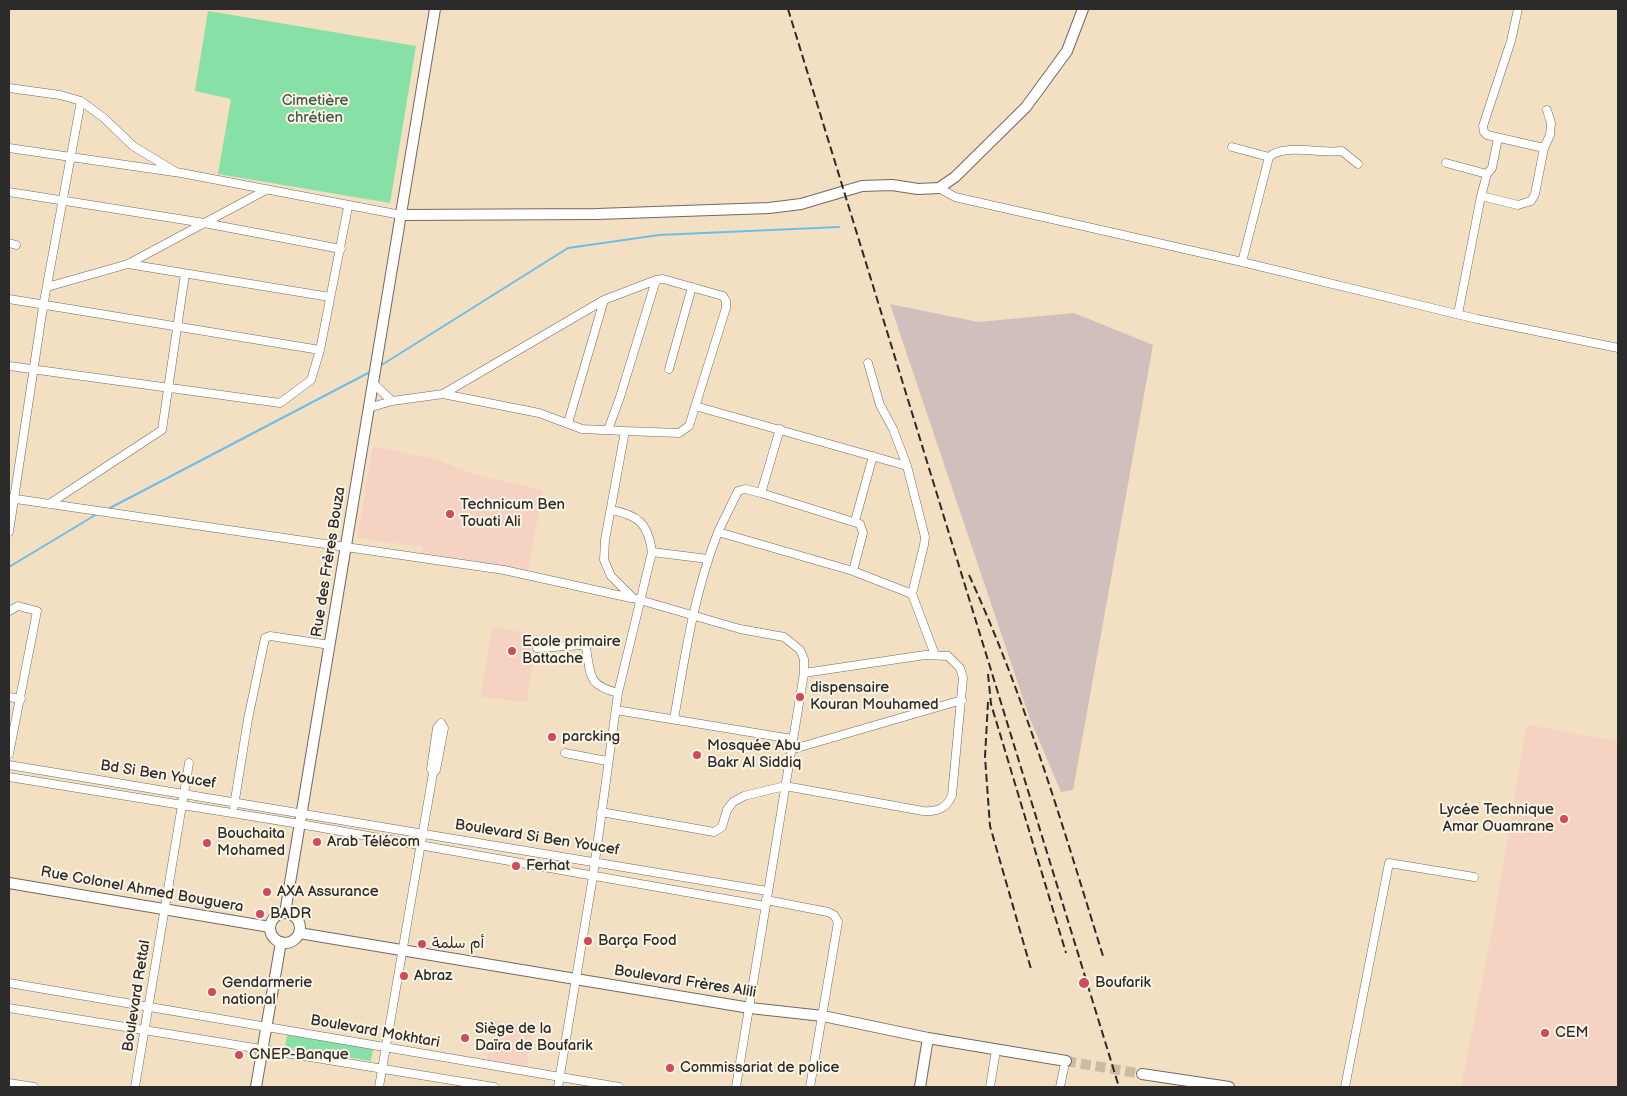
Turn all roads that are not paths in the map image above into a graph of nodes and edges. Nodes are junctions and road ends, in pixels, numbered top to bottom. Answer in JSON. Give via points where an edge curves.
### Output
{"nodes":[{"id":1,"x":435,"y":9,"type":"edge"},
{"id":2,"x":1083,"y":9,"type":"edge"},
{"id":3,"x":1518,"y":9,"type":"edge"},
{"id":4,"x":9,"y":88,"type":"edge"},
{"id":5,"x":81,"y":101,"type":"junction"},
{"id":6,"x":1547,"y":110,"type":"dead end"},
{"id":7,"x":1498,"y":138,"type":"junction"},
{"id":8,"x":1232,"y":147,"type":"dead end"},
{"id":9,"x":9,"y":148,"type":"edge"},
{"id":10,"x":1544,"y":148,"type":"junction"},
{"id":11,"x":1269,"y":157,"type":"junction"},
{"id":12,"x":71,"y":158,"type":"junction"},
{"id":13,"x":1446,"y":163,"type":"dead end"},
{"id":14,"x":1358,"y":164,"type":"dead end"},
{"id":15,"x":176,"y":172,"type":"junction"},
{"id":16,"x":1486,"y":174,"type":"junction"},
{"id":17,"x":939,"y":188,"type":"junction"},
{"id":18,"x":266,"y":190,"type":"junction"},
{"id":19,"x":9,"y":192,"type":"edge"},
{"id":20,"x":1481,"y":196,"type":"junction"},
{"id":21,"x":62,"y":200,"type":"junction"},
{"id":22,"x":348,"y":206,"type":"junction"},
{"id":23,"x":402,"y":215,"type":"junction"},
{"id":24,"x":204,"y":224,"type":"junction"},
{"id":25,"x":341,"y":249,"type":"junction"},
{"id":26,"x":1242,"y":262,"type":"junction"},
{"id":27,"x":128,"y":264,"type":"junction"},
{"id":28,"x":185,"y":274,"type":"junction"},
{"id":29,"x":656,"y":280,"type":"junction"},
{"id":30,"x":47,"y":287,"type":"junction"},
{"id":31,"x":692,"y":287,"type":"junction"},
{"id":32,"x":330,"y":297,"type":"junction"},
{"id":33,"x":9,"y":299,"type":"edge"},
{"id":34,"x":604,"y":300,"type":"junction"},
{"id":35,"x":43,"y":307,"type":"junction"},
{"id":36,"x":1458,"y":314,"type":"junction"},
{"id":37,"x":176,"y":328,"type":"junction"},
{"id":38,"x":1618,"y":348,"type":"edge"},
{"id":39,"x":320,"y":350,"type":"junction"},
{"id":40,"x":868,"y":363,"type":"dead end"},
{"id":41,"x":9,"y":366,"type":"edge"},
{"id":42,"x":669,"y":368,"type":"dead end"},
{"id":43,"x":34,"y":369,"type":"junction"},
{"id":44,"x":373,"y":379,"type":"junction"},
{"id":45,"x":168,"y":388,"type":"junction"},
{"id":46,"x":443,"y":394,"type":"junction"},
{"id":47,"x":392,"y":401,"type":"junction"},
{"id":48,"x":695,"y":406,"type":"junction"},
{"id":49,"x":368,"y":408,"type":"junction"},
{"id":50,"x":568,"y":423,"type":"junction"},
{"id":51,"x":780,"y":429,"type":"junction"},
{"id":52,"x":608,"y":430,"type":"junction"},
{"id":53,"x":625,"y":431,"type":"junction"},
{"id":54,"x":873,"y":456,"type":"junction"},
{"id":55,"x":907,"y":466,"type":"junction"},
{"id":56,"x":761,"y":493,"type":"junction"},
{"id":57,"x":11,"y":498,"type":"edge"},
{"id":58,"x":49,"y":504,"type":"junction"},
{"id":59,"x":611,"y":510,"type":"junction"},
{"id":60,"x":855,"y":521,"type":"junction"},
{"id":61,"x":9,"y":532,"type":"edge"},
{"id":62,"x":718,"y":532,"type":"junction"},
{"id":63,"x":347,"y":547,"type":"junction"},
{"id":64,"x":652,"y":552,"type":"junction"},
{"id":65,"x":708,"y":560,"type":"junction"},
{"id":66,"x":853,"y":571,"type":"junction"},
{"id":67,"x":912,"y":594,"type":"junction"},
{"id":68,"x":636,"y":599,"type":"junction"},
{"id":69,"x":9,"y":611,"type":"edge"},
{"id":70,"x":692,"y":614,"type":"junction"},
{"id":71,"x":330,"y":645,"type":"junction"},
{"id":72,"x":537,"y":648,"type":"dead end"},
{"id":73,"x":935,"y":654,"type":"junction"},
{"id":74,"x":804,"y":670,"type":"junction"},
{"id":75,"x":618,"y":693,"type":"junction"},
{"id":76,"x":9,"y":697,"type":"edge"},
{"id":77,"x":21,"y":699,"type":"junction"},
{"id":78,"x":962,"y":700,"type":"junction"},
{"id":79,"x":616,"y":710,"type":"junction"},
{"id":80,"x":674,"y":719,"type":"junction"},
{"id":81,"x":792,"y":739,"type":"junction"},
{"id":82,"x":790,"y":750,"type":"junction"},
{"id":83,"x":565,"y":753,"type":"dead end"},
{"id":84,"x":9,"y":754,"type":"edge"},
{"id":85,"x":607,"y":761,"type":"junction"},
{"id":86,"x":189,"y":763,"type":"dead end"},
{"id":87,"x":9,"y":764,"type":"edge"},
{"id":88,"x":433,"y":773,"type":"junction"},
{"id":89,"x":69,"y":774,"type":"junction"},
{"id":90,"x":9,"y":777,"type":"edge"},
{"id":91,"x":67,"y":786,"type":"junction"},
{"id":92,"x":786,"y":786,"type":"junction"},
{"id":93,"x":184,"y":794,"type":"junction"},
{"id":94,"x":235,"y":802,"type":"junction"},
{"id":95,"x":182,"y":804,"type":"junction"},
{"id":96,"x":601,"y":812,"type":"junction"},
{"id":97,"x":233,"y":813,"type":"junction"},
{"id":98,"x":302,"y":813,"type":"junction"},
{"id":99,"x":300,"y":824,"type":"junction"},
{"id":100,"x":422,"y":833,"type":"junction"},
{"id":101,"x":420,"y":845,"type":"junction"},
{"id":102,"x":595,"y":862,"type":"junction"},
{"id":103,"x":593,"y":876,"type":"junction"},
{"id":104,"x":1474,"y":876,"type":"dead end"},
{"id":105,"x":9,"y":883,"type":"edge"},
{"id":106,"x":767,"y":891,"type":"junction"},
{"id":107,"x":765,"y":903,"type":"junction"},
{"id":108,"x":165,"y":909,"type":"junction"},
{"id":109,"x":285,"y":914,"type":"junction"},
{"id":110,"x":270,"y":927,"type":"junction"},
{"id":111,"x":299,"y":933,"type":"junction"},
{"id":112,"x":280,"y":942,"type":"junction"},
{"id":113,"x":402,"y":950,"type":"junction"},
{"id":114,"x":576,"y":979,"type":"junction"},
{"id":115,"x":9,"y":983,"type":"edge"},
{"id":116,"x":149,"y":1007,"type":"junction"},
{"id":117,"x":9,"y":1008,"type":"edge"},
{"id":118,"x":750,"y":1008,"type":"junction"},
{"id":119,"x":823,"y":1016,"type":"junction"},
{"id":120,"x":266,"y":1027,"type":"junction"},
{"id":121,"x":145,"y":1029,"type":"junction"},
{"id":122,"x":928,"y":1038,"type":"junction"},
{"id":123,"x":263,"y":1048,"type":"junction"},
{"id":124,"x":386,"y":1048,"type":"junction"},
{"id":125,"x":996,"y":1050,"type":"junction"},
{"id":126,"x":1065,"y":1065,"type":"joint"},
{"id":127,"x":382,"y":1068,"type":"junction"},
{"id":128,"x":1142,"y":1074,"type":"tunnel mouth"},
{"id":129,"x":560,"y":1078,"type":"junction"},
{"id":130,"x":9,"y":1083,"type":"edge"},
{"id":131,"x":461,"y":1084,"type":"edge"},
{"id":132,"x":34,"y":1087,"type":"edge"},
{"id":133,"x":135,"y":1087,"type":"edge"},
{"id":134,"x":256,"y":1087,"type":"edge"},
{"id":135,"x":379,"y":1087,"type":"edge"},
{"id":136,"x":494,"y":1087,"type":"edge"},
{"id":137,"x":558,"y":1087,"type":"edge"},
{"id":138,"x":618,"y":1087,"type":"edge"},
{"id":139,"x":736,"y":1087,"type":"edge"},
{"id":140,"x":810,"y":1087,"type":"edge"},
{"id":141,"x":920,"y":1087,"type":"edge"},
{"id":142,"x":990,"y":1087,"type":"edge"},
{"id":143,"x":1060,"y":1087,"type":"edge"},
{"id":144,"x":1229,"y":1087,"type":"edge"},
{"id":145,"x":1345,"y":1087,"type":"edge"}],
"edges":[{"from":1,"to":23,"type":"main road","name":"Rue des Frères Bouza"},
{"from":2,"to":17,"type":"main road","via":[[1067,51],[1026,107],[955,177]]},
{"from":3,"to":7,"type":"street","via":[[1483,126],[1487,135]]},
{"from":4,"to":5,"type":"street"},
{"from":5,"to":12,"type":"street"},
{"from":5,"to":15,"type":"street","via":[[133,146]]},
{"from":6,"to":10,"type":"street","via":[[1551,130]]},
{"from":7,"to":10,"type":"street"},
{"from":7,"to":16,"type":"street","via":[[1492,168]]},
{"from":8,"to":11,"type":"street"},
{"from":9,"to":12,"type":"street"},
{"from":10,"to":20,"type":"street","via":[[1532,201],[1518,206]]},
{"from":11,"to":14,"type":"street","via":[[1280,149],[1342,151]]},
{"from":11,"to":26,"type":"street"},
{"from":12,"to":15,"type":"street"},
{"from":12,"to":21,"type":"street"},
{"from":13,"to":16,"type":"street"},
{"from":15,"to":18,"type":"street"},
{"from":16,"to":20,"type":"street"},
{"from":17,"to":23,"type":"main road","via":[[862,186],[801,204],[769,208],[597,214]]},
{"from":17,"to":26,"type":"street","via":[[955,197]]},
{"from":18,"to":22,"type":"street"},
{"from":18,"to":24,"type":"street"},
{"from":19,"to":21,"type":"street"},
{"from":20,"to":36,"type":"street"},
{"from":21,"to":24,"type":"street"},
{"from":21,"to":30,"type":"street"},
{"from":22,"to":23,"type":"street"},
{"from":22,"to":25,"type":"street"},
{"from":23,"to":44,"type":"main road","name":"Rue des Frères Bouza"},
{"from":24,"to":25,"type":"street"},
{"from":24,"to":27,"type":"street"},
{"from":25,"to":32,"type":"street"},
{"from":26,"to":36,"type":"street"},
{"from":27,"to":28,"type":"street"},
{"from":27,"to":30,"type":"street"},
{"from":28,"to":32,"type":"street"},
{"from":28,"to":37,"type":"street"},
{"from":29,"to":31,"type":"street"},
{"from":29,"to":34,"type":"street"},
{"from":29,"to":52,"type":"street"},
{"from":30,"to":35,"type":"street"},
{"from":31,"to":42,"type":"street"},
{"from":31,"to":48,"type":"street","via":[[720,294],[726,304]]},
{"from":32,"to":39,"type":"street"},
{"from":33,"to":35,"type":"street"},
{"from":34,"to":46,"type":"street"},
{"from":34,"to":50,"type":"street"},
{"from":35,"to":37,"type":"street"},
{"from":35,"to":43,"type":"street"},
{"from":36,"to":38,"type":"street"},
{"from":37,"to":39,"type":"street"},
{"from":37,"to":45,"type":"street"},
{"from":39,"to":45,"type":"street","via":[[311,380],[280,403]]},
{"from":40,"to":55,"type":"street","via":[[880,405],[893,428]]},
{"from":41,"to":43,"type":"street"},
{"from":43,"to":45,"type":"street"},
{"from":43,"to":57,"type":"street"},
{"from":44,"to":47,"type":"street"},
{"from":44,"to":49,"type":"main road","name":"Rue des Frères Bouza"},
{"from":45,"to":58,"type":"street","via":[[162,430]]},
{"from":46,"to":47,"type":"street"},
{"from":46,"to":50,"type":"street","via":[[509,406]]},
{"from":47,"to":49,"type":"street"},
{"from":48,"to":51,"type":"street"},
{"from":48,"to":53,"type":"street","via":[[689,426],[683,432]]},
{"from":49,"to":63,"type":"main road","name":"Rue des Frères Bouza"},
{"from":50,"to":52,"type":"street","via":[[589,430]]},
{"from":51,"to":54,"type":"street"},
{"from":51,"to":56,"type":"street"},
{"from":52,"to":53,"type":"street"},
{"from":53,"to":59,"type":"street"},
{"from":54,"to":55,"type":"street"},
{"from":54,"to":60,"type":"street"},
{"from":55,"to":67,"type":"street","via":[[925,537]]},
{"from":56,"to":60,"type":"street"},
{"from":56,"to":62,"type":"street","via":[[746,489],[738,491]]},
{"from":57,"to":58,"type":"street"},
{"from":57,"to":61,"type":"street"},
{"from":58,"to":63,"type":"street"},
{"from":59,"to":64,"type":"street","via":[[638,519],[650,540]]},
{"from":59,"to":68,"type":"street","via":[[604,540],[604,560],[611,576]]},
{"from":60,"to":66,"type":"street","via":[[862,526],[863,534]]},
{"from":62,"to":65,"type":"street"},
{"from":62,"to":66,"type":"street"},
{"from":63,"to":68,"type":"street","via":[[504,570]]},
{"from":63,"to":71,"type":"main road","name":"Rue des Frères Bouza"},
{"from":64,"to":65,"type":"street"},
{"from":64,"to":68,"type":"street","via":[[650,568]]},
{"from":65,"to":70,"type":"street"},
{"from":66,"to":67,"type":"street"},
{"from":67,"to":73,"type":"street"},
{"from":68,"to":70,"type":"street"},
{"from":68,"to":75,"type":"street"},
{"from":69,"to":77,"type":"street","via":[[18,606],[37,611]]},
{"from":70,"to":74,"type":"street","via":[[784,637],[800,650]]},
{"from":70,"to":80,"type":"street"},
{"from":71,"to":94,"type":"street","via":[[270,636],[265,638]]},
{"from":71,"to":98,"type":"main road","name":"Rue des Frères Bouza"},
{"from":72,"to":75,"type":"street","via":[[584,645],[594,684]]},
{"from":73,"to":74,"type":"street"},
{"from":73,"to":78,"type":"street","via":[[948,656],[960,668],[964,687]]},
{"from":74,"to":81,"type":"street"},
{"from":75,"to":79,"type":"street"},
{"from":76,"to":77,"type":"street"},
{"from":77,"to":84,"type":"street"},
{"from":78,"to":82,"type":"street"},
{"from":78,"to":92,"type":"street","via":[[952,794],[943,808],[923,811]]},
{"from":79,"to":80,"type":"street"},
{"from":79,"to":85,"type":"street"},
{"from":80,"to":81,"type":"street"},
{"from":81,"to":82,"type":"street"},
{"from":82,"to":92,"type":"street"},
{"from":83,"to":85,"type":"street"},
{"from":85,"to":96,"type":"street"},
{"from":86,"to":93,"type":"street","name":"Boulevard Rettal"},
{"from":87,"to":89,"type":"street","name":"Bd Si Ben Youcef"},
{"from":88,"to":88,"type":"street","via":[[444,728],[441,723],[437,728]]},
{"from":88,"to":100,"type":"street"},
{"from":89,"to":91,"type":"street"},
{"from":89,"to":93,"type":"street","name":"Bd Si Ben Youcef"},
{"from":90,"to":91,"type":"street","name":"Bd Si Ben Youcef"},
{"from":91,"to":95,"type":"street","name":"Bd Si Ben Youcef"},
{"from":92,"to":96,"type":"street","via":[[744,796],[733,802],[718,832]]},
{"from":92,"to":106,"type":"street"},
{"from":93,"to":94,"type":"street","name":"Bd Si Ben Youcef"},
{"from":93,"to":95,"type":"street","name":"Boulevard Rettal"},
{"from":94,"to":97,"type":"street"},
{"from":94,"to":98,"type":"street","name":"Bd Si Ben Youcef"},
{"from":95,"to":97,"type":"street","name":"Bd Si Ben Youcef"},
{"from":95,"to":108,"type":"street","name":"Boulevard Rettal"},
{"from":96,"to":102,"type":"street"},
{"from":97,"to":99,"type":"street","name":"Bd Si Ben Youcef"},
{"from":98,"to":99,"type":"main road","name":"Rue des Frères Bouza"},
{"from":98,"to":100,"type":"street","name":"Boulevard Si Ben Youcef"},
{"from":99,"to":101,"type":"street","name":"Boulevard Si Ben Youcef"},
{"from":99,"to":109,"type":"main road","name":"Rue des Frères Bouza"},
{"from":100,"to":101,"type":"street"},
{"from":100,"to":102,"type":"street","name":"Boulevard Si Ben Youcef"},
{"from":101,"to":103,"type":"street","name":"Boulevard Si Ben Youcef"},
{"from":101,"to":113,"type":"street"},
{"from":102,"to":103,"type":"street"},
{"from":102,"to":106,"type":"street","name":"Boulevard Si Ben Youcef"},
{"from":103,"to":107,"type":"street","name":"Boulevard Si Ben Youcef"},
{"from":103,"to":114,"type":"street"},
{"from":104,"to":145,"type":"street","via":[[1389,862]]},
{"from":105,"to":108,"type":"main road","name":"Rue Colonel Ahmed Bouguera"},
{"from":106,"to":107,"type":"street"},
{"from":107,"to":118,"type":"street"},
{"from":107,"to":119,"type":"street","name":"Boulevard Si Ben Youcef","via":[[828,912],[837,919],[839,925]]},
{"from":108,"to":110,"type":"main road","name":"Rue Colonel Ahmed Bouguera"},
{"from":108,"to":116,"type":"street","name":"Boulevard Rettal"},
{"from":109,"to":110,"type":"main road","via":[[277,916]]},
{"from":109,"to":111,"type":"main road","via":[[298,922]]},
{"from":110,"to":112,"type":"main road","via":[[273,937]]},
{"from":111,"to":112,"type":"main road","via":[[294,940]]},
{"from":111,"to":113,"type":"main road","name":"Boulevard Frères Alili"},
{"from":112,"to":120,"type":"main road"},
{"from":113,"to":114,"type":"main road","name":"Boulevard Frères Alili"},
{"from":113,"to":124,"type":"street"},
{"from":114,"to":118,"type":"main road","name":"Boulevard Frères Alili"},
{"from":114,"to":129,"type":"street"},
{"from":115,"to":116,"type":"street","name":"Boulevard Mokhtari"},
{"from":116,"to":120,"type":"street","name":"Boulevard Mokhtari"},
{"from":116,"to":121,"type":"street","name":"Boulevard Rettal"},
{"from":117,"to":121,"type":"street"},
{"from":118,"to":119,"type":"main road","name":"Boulevard Frères Alili"},
{"from":118,"to":139,"type":"street"},
{"from":119,"to":122,"type":"main road","name":"Boulevard Frères Alili"},
{"from":119,"to":140,"type":"street"},
{"from":120,"to":123,"type":"main road"},
{"from":120,"to":124,"type":"street","name":"Boulevard Mokhtari"},
{"from":121,"to":123,"type":"street"},
{"from":121,"to":133,"type":"street","name":"Boulevard Rettal"},
{"from":122,"to":125,"type":"main road","name":"Boulevard Frères Alili"},
{"from":122,"to":141,"type":"main road"},
{"from":123,"to":127,"type":"street"},
{"from":123,"to":134,"type":"main road"},
{"from":124,"to":127,"type":"street"},
{"from":124,"to":129,"type":"street","name":"Boulevard Mokhtari"},
{"from":125,"to":126,"type":"main road","name":"Boulevard Frères Alili"},
{"from":125,"to":142,"type":"street"},
{"from":126,"to":143,"type":"street"},
{"from":127,"to":131,"type":"street"},
{"from":127,"to":135,"type":"street"},
{"from":128,"to":144,"type":"main road"},
{"from":129,"to":137,"type":"street"},
{"from":129,"to":138,"type":"street","name":"Boulevard Mokhtari"},
{"from":130,"to":132,"type":"street"},
{"from":131,"to":136,"type":"street"}]}
